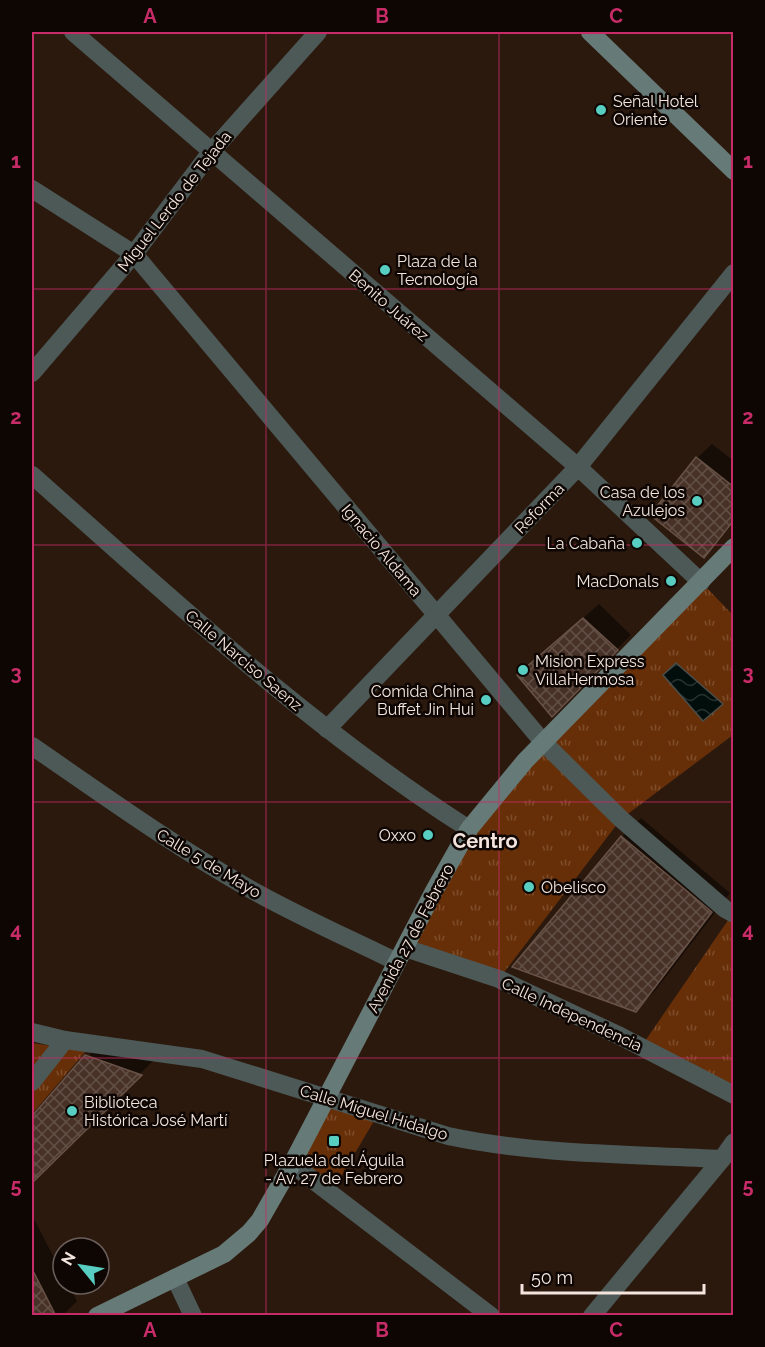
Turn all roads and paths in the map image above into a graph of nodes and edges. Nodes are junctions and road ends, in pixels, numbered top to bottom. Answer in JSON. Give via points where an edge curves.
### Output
{"nodes":[{"id":1,"x":73,"y":32,"type":"edge"},
{"id":2,"x":318,"y":32,"type":"edge"},
{"id":3,"x":590,"y":32,"type":"edge"},
{"id":4,"x":211,"y":152,"type":"junction"},
{"id":5,"x":734,"y":171,"type":"edge"},
{"id":6,"x":32,"y":189,"type":"edge"},
{"id":7,"x":134,"y":254,"type":"junction"},
{"id":8,"x":734,"y":273,"type":"edge"},
{"id":9,"x":32,"y":373,"type":"edge"},
{"id":10,"x":578,"y":467,"type":"junction"},
{"id":11,"x":32,"y":475,"type":"edge"},
{"id":12,"x":734,"y":547,"type":"edge"},
{"id":13,"x":700,"y":582,"type":"junction"},
{"id":14,"x":437,"y":615,"type":"junction"},
{"id":15,"x":327,"y":729,"type":"junction"},
{"id":16,"x":543,"y":742,"type":"junction"},
{"id":17,"x":32,"y":746,"type":"edge"},
{"id":18,"x":469,"y":829,"type":"junction"},
{"id":19,"x":734,"y":914,"type":"edge"},
{"id":20,"x":401,"y":955,"type":"junction"},
{"id":21,"x":32,"y":1032,"type":"edge"},
{"id":22,"x":65,"y":1040,"type":"junction"},
{"id":23,"x":32,"y":1082,"type":"edge"},
{"id":24,"x":734,"y":1095,"type":"edge"},
{"id":25,"x":327,"y":1097,"type":"junction"},
{"id":26,"x":734,"y":1142,"type":"edge"},
{"id":27,"x":722,"y":1159,"type":"junction"},
{"id":28,"x":292,"y":1164,"type":"junction"},
{"id":29,"x":175,"y":1278,"type":"junction"},
{"id":30,"x":97,"y":1316,"type":"edge"},
{"id":31,"x":193,"y":1316,"type":"edge"},
{"id":32,"x":491,"y":1316,"type":"edge"},
{"id":33,"x":592,"y":1316,"type":"edge"}],
"edges":[{"from":1,"to":4,"type":"street","name":"Benito Juárez"},
{"from":2,"to":4,"type":"street","name":"Miguel Lerdo de Tejada"},
{"from":3,"to":5,"type":"main road"},
{"from":4,"to":7,"type":"street","name":"Miguel Lerdo de Tejada"},
{"from":4,"to":10,"type":"street","name":"Benito Juárez"},
{"from":6,"to":7,"type":"street","name":"Ignacio Aldama"},
{"from":7,"to":9,"type":"street","name":"Miguel Lerdo de Tejada"},
{"from":7,"to":14,"type":"street","name":"Ignacio Aldama"},
{"from":8,"to":10,"type":"street","name":"Reforma"},
{"from":10,"to":13,"type":"street","name":"Benito Juárez"},
{"from":10,"to":14,"type":"street","name":"Reforma"},
{"from":11,"to":15,"type":"street","name":"Calle Narciso Saenz"},
{"from":12,"to":13,"type":"main road","name":"Avenida 27 de Febrero"},
{"from":13,"to":16,"type":"main road","name":"Avenida 27 de Febrero"},
{"from":14,"to":15,"type":"street","name":"Reforma"},
{"from":14,"to":16,"type":"street","name":"Ignacio Aldama"},
{"from":15,"to":18,"type":"street","name":"Calle Narciso Saenz"},
{"from":16,"to":18,"type":"main road","name":"Avenida 27 de Febrero"},
{"from":16,"to":19,"type":"street","name":"Ignacio Aldama","via":[[621,819]]},
{"from":17,"to":20,"type":"street","name":"Calle 5 de Mayo","via":[[249,889],[300,916]]},
{"from":18,"to":20,"type":"main road","name":"Avenida 27 de Febrero"},
{"from":20,"to":24,"type":"street","name":"Calle Independencia","via":[[499,979]]},
{"from":20,"to":25,"type":"main road","name":"Avenida 27 de Febrero"},
{"from":21,"to":22,"type":"street","name":"Calle Miguel Hidalgo"},
{"from":22,"to":23,"type":"street"},
{"from":22,"to":25,"type":"street","name":"Calle Miguel Hidalgo","via":[[202,1059]]},
{"from":25,"to":27,"type":"street","name":"Calle Miguel Hidalgo","via":[[477,1142]]},
{"from":25,"to":28,"type":"main road","name":"Avenida 27 de Febrero"},
{"from":26,"to":27,"type":"street"},
{"from":27,"to":33,"type":"street"},
{"from":28,"to":29,"type":"main road","name":"Avenida 27 de Febrero","via":[[249,1233],[224,1254]]},
{"from":28,"to":32,"type":"street"},
{"from":29,"to":30,"type":"main road","name":"Avenida 27 de Febrero"},
{"from":29,"to":31,"type":"street"}]}
